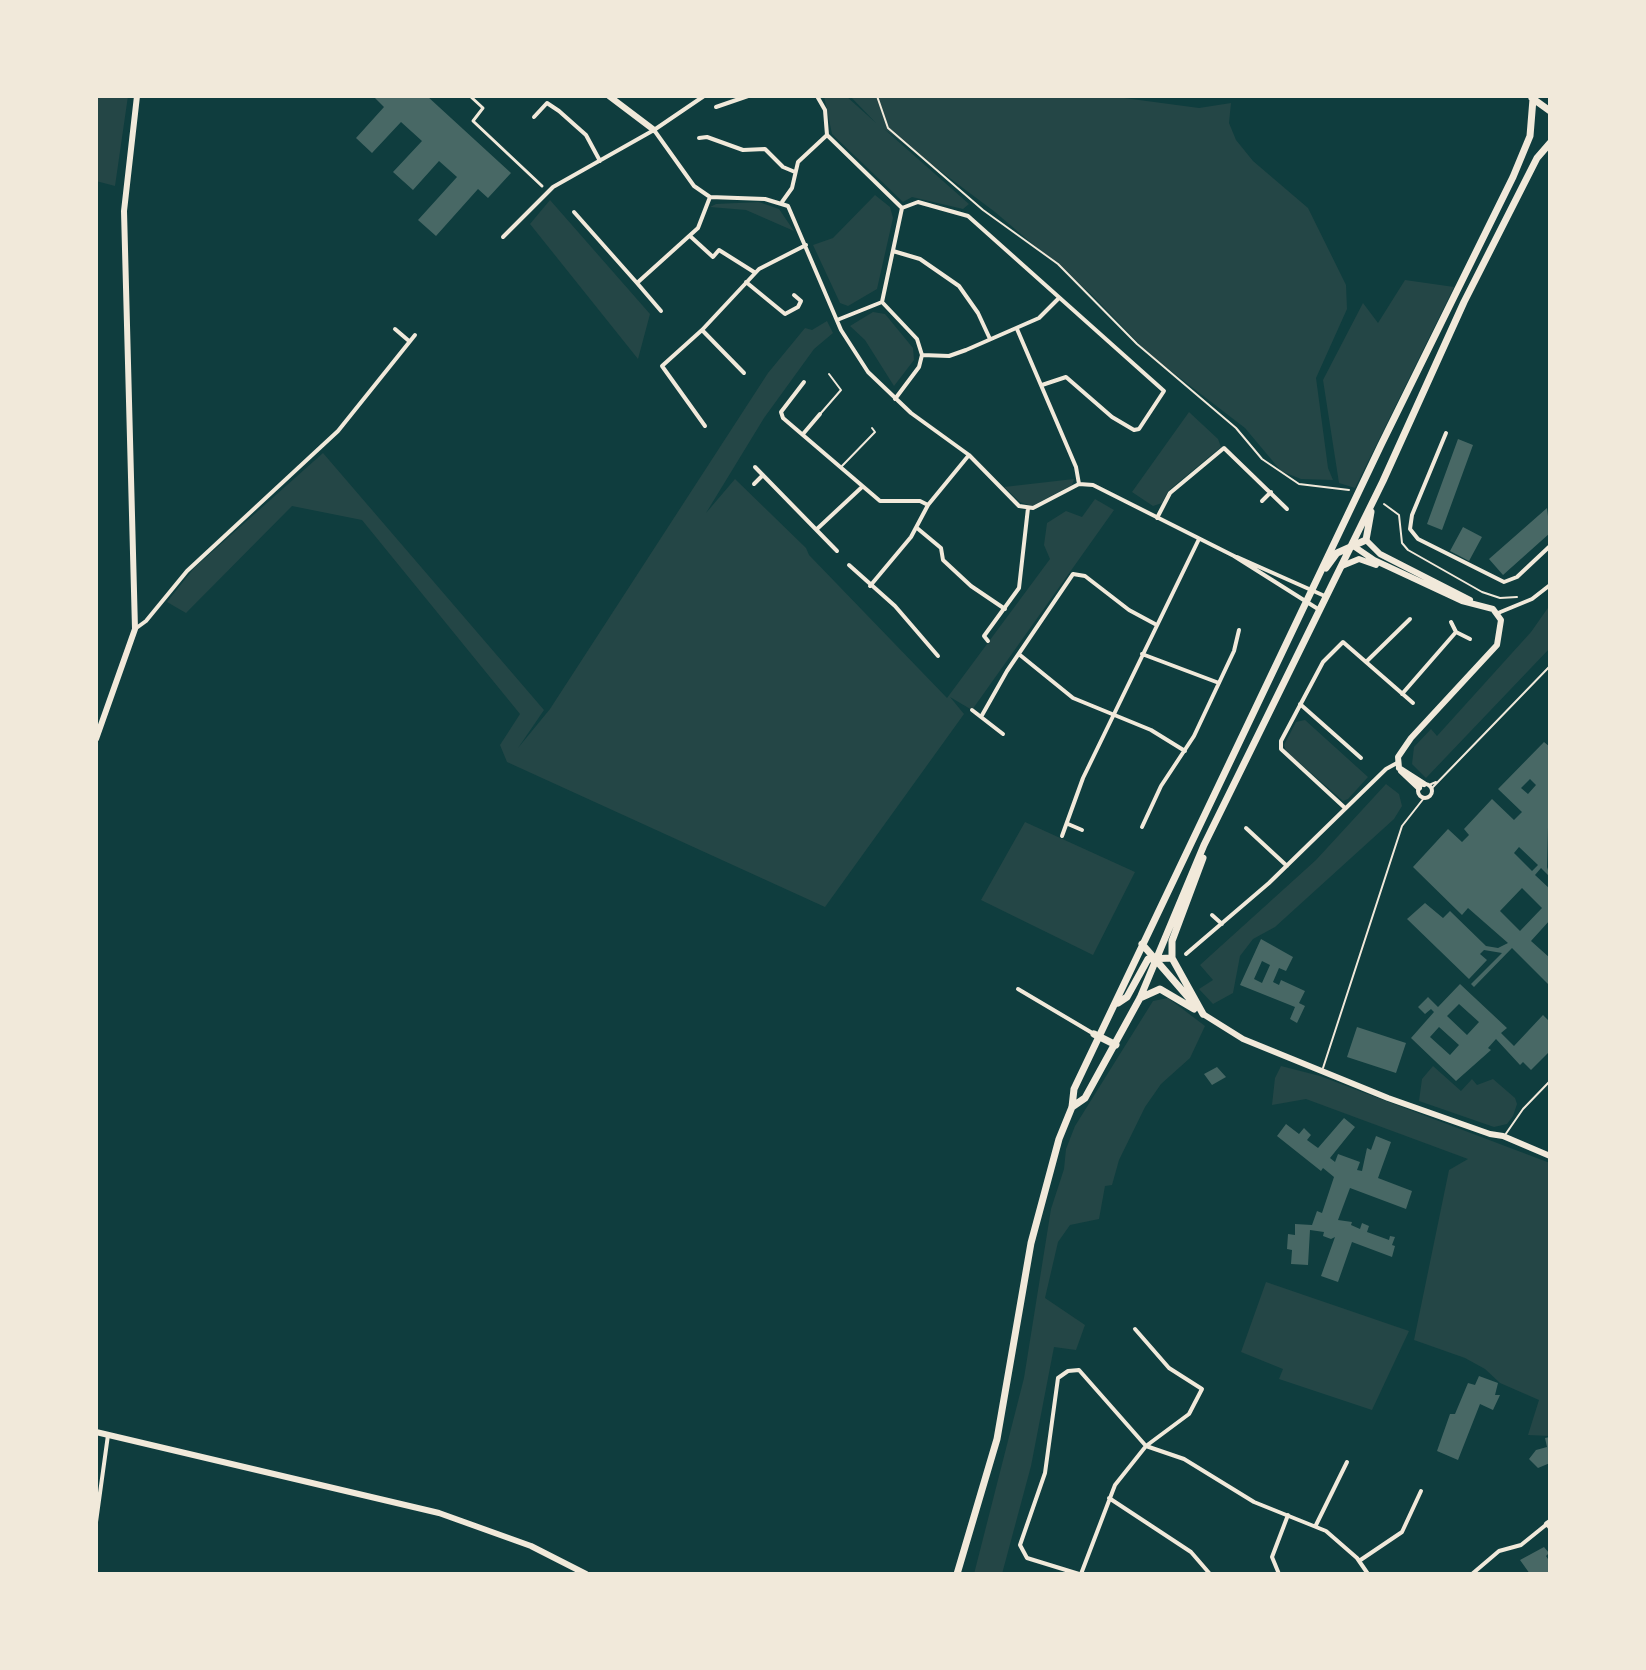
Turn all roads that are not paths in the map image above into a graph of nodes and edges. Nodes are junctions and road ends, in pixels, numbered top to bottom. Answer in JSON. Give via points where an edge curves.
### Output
{"nodes":[{"id":1,"x":137,"y":96,"type":"edge"},
{"id":2,"x":470,"y":96,"type":"edge"},
{"id":3,"x":609,"y":96,"type":"edge"},
{"id":4,"x":704,"y":96,"type":"edge"},
{"id":5,"x":748,"y":96,"type":"edge"},
{"id":6,"x":817,"y":96,"type":"edge"},
{"id":7,"x":738,"y":97,"type":"edge"},
{"id":8,"x":1532,"y":98,"type":"edge"},
{"id":9,"x":716,"y":107,"type":"dead end"},
{"id":10,"x":1550,"y":111,"type":"edge"},
{"id":11,"x":534,"y":117,"type":"dead end"},
{"id":12,"x":654,"y":130,"type":"junction"},
{"id":13,"x":827,"y":135,"type":"junction"},
{"id":14,"x":699,"y":138,"type":"dead end"},
{"id":15,"x":1550,"y":143,"type":"edge"},
{"id":16,"x":600,"y":161,"type":"junction"},
{"id":17,"x":795,"y":172,"type":"junction"},
{"id":18,"x":542,"y":186,"type":"dead end"},
{"id":19,"x":710,"y":197,"type":"junction"},
{"id":20,"x":782,"y":202,"type":"junction"},
{"id":21,"x":902,"y":208,"type":"junction"},
{"id":22,"x":574,"y":212,"type":"dead end"},
{"id":23,"x":690,"y":236,"type":"junction"},
{"id":24,"x":503,"y":237,"type":"dead end"},
{"id":25,"x":806,"y":245,"type":"junction"},
{"id":26,"x":893,"y":251,"type":"junction"},
{"id":27,"x":755,"y":273,"type":"junction"},
{"id":28,"x":746,"y":282,"type":"junction"},
{"id":29,"x":637,"y":283,"type":"junction"},
{"id":30,"x":794,"y":295,"type":"dead end"},
{"id":31,"x":1059,"y":298,"type":"junction"},
{"id":32,"x":882,"y":302,"type":"junction"},
{"id":33,"x":661,"y":311,"type":"dead end"},
{"id":34,"x":837,"y":320,"type":"junction"},
{"id":35,"x":395,"y":329,"type":"dead end"},
{"id":36,"x":1017,"y":329,"type":"junction"},
{"id":37,"x":702,"y":330,"type":"junction"},
{"id":38,"x":415,"y":335,"type":"dead end"},
{"id":39,"x":990,"y":339,"type":"junction"},
{"id":40,"x":409,"y":341,"type":"junction"},
{"id":41,"x":922,"y":355,"type":"junction"},
{"id":42,"x":744,"y":373,"type":"dead end"},
{"id":43,"x":829,"y":374,"type":"dead end"},
{"id":44,"x":804,"y":382,"type":"dead end"},
{"id":45,"x":1042,"y":385,"type":"junction"},
{"id":46,"x":895,"y":399,"type":"junction"},
{"id":47,"x":820,"y":414,"type":"joint"},
{"id":48,"x":705,"y":426,"type":"dead end"},
{"id":49,"x":872,"y":428,"type":"dead end"},
{"id":50,"x":1446,"y":433,"type":"dead end"},
{"id":51,"x":803,"y":434,"type":"junction"},
{"id":52,"x":969,"y":455,"type":"junction"},
{"id":53,"x":755,"y":467,"type":"dead end"},
{"id":54,"x":841,"y":467,"type":"junction"},
{"id":55,"x":763,"y":475,"type":"junction"},
{"id":56,"x":1384,"y":479,"type":"junction"},
{"id":57,"x":754,"y":484,"type":"dead end"},
{"id":58,"x":1079,"y":484,"type":"junction"},
{"id":59,"x":862,"y":487,"type":"junction"},
{"id":60,"x":1271,"y":492,"type":"junction"},
{"id":61,"x":1262,"y":501,"type":"dead end"},
{"id":62,"x":928,"y":505,"type":"junction"},
{"id":63,"x":1028,"y":508,"type":"junction"},
{"id":64,"x":1287,"y":509,"type":"dead end"},
{"id":65,"x":1157,"y":518,"type":"junction"},
{"id":66,"x":917,"y":528,"type":"junction"},
{"id":67,"x":1342,"y":528,"type":"junction"},
{"id":68,"x":817,"y":529,"type":"junction"},
{"id":69,"x":1199,"y":539,"type":"junction"},
{"id":70,"x":1366,"y":540,"type":"junction"},
{"id":71,"x":1351,"y":545,"type":"junction"},
{"id":72,"x":1550,"y":546,"type":"edge"},
{"id":73,"x":837,"y":551,"type":"dead end"},
{"id":74,"x":1234,"y":556,"type":"junction"},
{"id":75,"x":849,"y":565,"type":"dead end"},
{"id":76,"x":1342,"y":566,"type":"junction"},
{"id":77,"x":1409,"y":577,"type":"junction"},
{"id":78,"x":1550,"y":585,"type":"edge"},
{"id":79,"x":870,"y":586,"type":"junction"},
{"id":80,"x":1312,"y":590,"type":"junction"},
{"id":81,"x":1327,"y":598,"type":"junction"},
{"id":82,"x":1473,"y":602,"type":"junction"},
{"id":83,"x":1306,"y":603,"type":"junction"},
{"id":84,"x":1005,"y":609,"type":"junction"},
{"id":85,"x":1321,"y":610,"type":"junction"},
{"id":86,"x":1498,"y":613,"type":"junction"},
{"id":87,"x":1410,"y":619,"type":"dead end"},
{"id":88,"x":1451,"y":622,"type":"dead end"},
{"id":89,"x":1155,"y":624,"type":"junction"},
{"id":90,"x":135,"y":629,"type":"junction"},
{"id":91,"x":1239,"y":630,"type":"dead end"},
{"id":92,"x":1456,"y":632,"type":"junction"},
{"id":93,"x":1470,"y":639,"type":"dead end"},
{"id":94,"x":988,"y":641,"type":"dead end"},
{"id":95,"x":932,"y":650,"type":"junction"},
{"id":96,"x":1142,"y":654,"type":"junction"},
{"id":97,"x":1020,"y":655,"type":"junction"},
{"id":98,"x":938,"y":656,"type":"dead end"},
{"id":99,"x":925,"y":658,"type":"dead end"},
{"id":100,"x":1366,"y":662,"type":"junction"},
{"id":101,"x":1550,"y":666,"type":"edge"},
{"id":102,"x":1219,"y":683,"type":"junction"},
{"id":103,"x":1402,"y":694,"type":"junction"},
{"id":104,"x":1413,"y":703,"type":"dead end"},
{"id":105,"x":1300,"y":704,"type":"junction"},
{"id":106,"x":972,"y":710,"type":"dead end"},
{"id":107,"x":1116,"y":716,"type":"junction"},
{"id":108,"x":981,"y":717,"type":"junction"},
{"id":109,"x":1003,"y":734,"type":"dead end"},
{"id":110,"x":96,"y":739,"type":"edge"},
{"id":111,"x":1185,"y":751,"type":"junction"},
{"id":112,"x":1361,"y":758,"type":"dead end"},
{"id":113,"x":1398,"y":765,"type":"junction"},
{"id":114,"x":1425,"y":790,"type":"junction"},
{"id":115,"x":1345,"y":808,"type":"junction"},
{"id":116,"x":1068,"y":824,"type":"junction"},
{"id":117,"x":1142,"y":827,"type":"dead end"},
{"id":118,"x":1246,"y":828,"type":"dead end"},
{"id":119,"x":1082,"y":830,"type":"dead end"},
{"id":120,"x":1062,"y":836,"type":"dead end"},
{"id":121,"x":1204,"y":845,"type":"junction"},
{"id":122,"x":1287,"y":866,"type":"junction"},
{"id":123,"x":1212,"y":915,"type":"dead end"},
{"id":124,"x":1222,"y":924,"type":"junction"},
{"id":125,"x":1142,"y":944,"type":"junction"},
{"id":126,"x":1186,"y":954,"type":"dead end"},
{"id":127,"x":1172,"y":958,"type":"junction"},
{"id":128,"x":1157,"y":959,"type":"junction"},
{"id":129,"x":1018,"y":989,"type":"dead end"},
{"id":130,"x":1140,"y":998,"type":"junction"},
{"id":131,"x":1117,"y":1003,"type":"junction"},
{"id":132,"x":1203,"y":1014,"type":"junction"},
{"id":133,"x":1097,"y":1035,"type":"junction"},
{"id":134,"x":1116,"y":1045,"type":"junction"},
{"id":135,"x":1322,"y":1071,"type":"junction"},
{"id":136,"x":1550,"y":1081,"type":"edge"},
{"id":137,"x":1072,"y":1107,"type":"junction"},
{"id":138,"x":1503,"y":1136,"type":"junction"},
{"id":139,"x":1550,"y":1156,"type":"edge"},
{"id":140,"x":1135,"y":1329,"type":"dead end"},
{"id":141,"x":96,"y":1432,"type":"edge"},
{"id":142,"x":108,"y":1435,"type":"junction"},
{"id":143,"x":1146,"y":1446,"type":"junction"},
{"id":144,"x":1347,"y":1462,"type":"dead end"},
{"id":145,"x":1421,"y":1491,"type":"dead end"},
{"id":146,"x":1109,"y":1498,"type":"junction"},
{"id":147,"x":1288,"y":1515,"type":"junction"},
{"id":148,"x":96,"y":1522,"type":"edge"},
{"id":149,"x":1316,"y":1525,"type":"junction"},
{"id":150,"x":1549,"y":1525,"type":"edge"},
{"id":151,"x":1359,"y":1561,"type":"junction"},
{"id":152,"x":586,"y":1574,"type":"edge"},
{"id":153,"x":957,"y":1574,"type":"edge"},
{"id":154,"x":1080,"y":1574,"type":"edge"},
{"id":155,"x":1210,"y":1574,"type":"edge"},
{"id":156,"x":1279,"y":1574,"type":"edge"},
{"id":157,"x":1368,"y":1574,"type":"edge"},
{"id":158,"x":1472,"y":1574,"type":"edge"}],
"edges":[{"from":1,"to":90,"type":"street","via":[[124,211]]},
{"from":2,"to":18,"type":"street","via":[[483,108],[473,121]]},
{"from":3,"to":12,"type":"street"},
{"from":4,"to":12,"type":"street"},
{"from":5,"to":7,"type":"street"},
{"from":6,"to":13,"type":"street","via":[[825,110]]},
{"from":7,"to":9,"type":"street"},
{"from":8,"to":10,"type":"main road"},
{"from":8,"to":67,"type":"main road","via":[[1530,136],[1513,177]]},
{"from":11,"to":16,"type":"street","via":[[547,103],[559,111],[586,135]]},
{"from":12,"to":16,"type":"street"},
{"from":12,"to":19,"type":"street","via":[[694,186]]},
{"from":13,"to":17,"type":"street","via":[[798,162]]},
{"from":13,"to":21,"type":"street"},
{"from":14,"to":17,"type":"street","via":[[743,150],[765,149]]},
{"from":15,"to":56,"type":"main road","via":[[1537,158],[1464,302]]},
{"from":16,"to":24,"type":"street","via":[[553,187]]},
{"from":17,"to":20,"type":"street"},
{"from":19,"to":20,"type":"street"},
{"from":19,"to":23,"type":"street"},
{"from":20,"to":25,"type":"street","via":[[794,215]]},
{"from":21,"to":26,"type":"street"},
{"from":21,"to":31,"type":"street","via":[[918,202],[968,216]]},
{"from":22,"to":29,"type":"street"},
{"from":23,"to":27,"type":"street","via":[[713,257],[719,250]]},
{"from":23,"to":29,"type":"street"},
{"from":25,"to":27,"type":"street"},
{"from":25,"to":34,"type":"street"},
{"from":26,"to":32,"type":"street"},
{"from":26,"to":39,"type":"street","via":[[920,259],[959,286]]},
{"from":27,"to":28,"type":"street"},
{"from":28,"to":30,"type":"street","via":[[785,314],[801,301]]},
{"from":28,"to":37,"type":"street"},
{"from":29,"to":33,"type":"street"},
{"from":31,"to":36,"type":"street","via":[[1039,318]]},
{"from":31,"to":45,"type":"street","via":[[1164,391],[1134,430],[1066,377]]},
{"from":32,"to":34,"type":"street"},
{"from":32,"to":41,"type":"street","via":[[917,339]]},
{"from":34,"to":46,"type":"street","via":[[859,360]]},
{"from":35,"to":40,"type":"street"},
{"from":36,"to":39,"type":"street"},
{"from":36,"to":45,"type":"street"},
{"from":37,"to":42,"type":"street"},
{"from":37,"to":48,"type":"street","via":[[662,366]]},
{"from":38,"to":40,"type":"street"},
{"from":39,"to":41,"type":"street","via":[[949,356]]},
{"from":40,"to":90,"type":"street","via":[[338,431],[187,571]]},
{"from":41,"to":46,"type":"street"},
{"from":43,"to":47,"type":"lane","via":[[841,390]]},
{"from":44,"to":51,"type":"street","via":[[781,412]]},
{"from":45,"to":58,"type":"street"},
{"from":46,"to":52,"type":"street"},
{"from":47,"to":51,"type":"street"},
{"from":49,"to":54,"type":"lane","via":[[875,432]]},
{"from":50,"to":72,"type":"street","via":[[1412,515],[1410,529],[1418,539],[1504,582],[1517,577]]},
{"from":51,"to":54,"type":"street"},
{"from":52,"to":62,"type":"street"},
{"from":52,"to":63,"type":"street","via":[[1011,499]]},
{"from":53,"to":55,"type":"street"},
{"from":54,"to":59,"type":"street"},
{"from":55,"to":57,"type":"street"},
{"from":55,"to":68,"type":"street"},
{"from":56,"to":70,"type":"main road","via":[[1367,522]]},
{"from":56,"to":71,"type":"main road"},
{"from":58,"to":63,"type":"street"},
{"from":58,"to":65,"type":"street","via":[[1093,485]]},
{"from":59,"to":62,"type":"street","via":[[880,501]]},
{"from":59,"to":68,"type":"street"},
{"from":60,"to":61,"type":"street"},
{"from":60,"to":64,"type":"street"},
{"from":60,"to":65,"type":"street","via":[[1224,448],[1170,493]]},
{"from":62,"to":66,"type":"street"},
{"from":63,"to":84,"type":"street","via":[[1019,588]]},
{"from":65,"to":69,"type":"street"},
{"from":66,"to":79,"type":"street"},
{"from":66,"to":84,"type":"street","via":[[971,586]]},
{"from":67,"to":71,"type":"main road"},
{"from":67,"to":80,"type":"main road"},
{"from":68,"to":73,"type":"street"},
{"from":69,"to":74,"type":"street"},
{"from":69,"to":89,"type":"street"},
{"from":70,"to":71,"type":"main road"},
{"from":70,"to":82,"type":"street","via":[[1380,554]]},
{"from":71,"to":76,"type":"main road"},
{"from":71,"to":77,"type":"street"},
{"from":71,"to":80,"type":"main road","via":[[1337,553]]},
{"from":74,"to":80,"type":"street"},
{"from":74,"to":83,"type":"street"},
{"from":75,"to":79,"type":"street"},
{"from":76,"to":77,"type":"street","via":[[1364,560]]},
{"from":76,"to":81,"type":"main road"},
{"from":77,"to":82,"type":"street"},
{"from":78,"to":86,"type":"street"},
{"from":79,"to":95,"type":"street","via":[[895,606]]},
{"from":80,"to":81,"type":"street"},
{"from":80,"to":83,"type":"main road"},
{"from":81,"to":85,"type":"main road"},
{"from":82,"to":86,"type":"street"},
{"from":83,"to":85,"type":"street"},
{"from":83,"to":125,"type":"main road"},
{"from":84,"to":94,"type":"street","via":[[984,636]]},
{"from":85,"to":121,"type":"main road"},
{"from":86,"to":113,"type":"street","via":[[1502,631],[1497,645],[1411,738]]},
{"from":87,"to":100,"type":"street"},
{"from":88,"to":92,"type":"street"},
{"from":89,"to":96,"type":"street"},
{"from":89,"to":97,"type":"street","via":[[1079,573],[1066,584]]},
{"from":90,"to":110,"type":"street"},
{"from":91,"to":102,"type":"street"},
{"from":92,"to":93,"type":"street"},
{"from":92,"to":103,"type":"street"},
{"from":95,"to":98,"type":"street"},
{"from":95,"to":99,"type":"street"},
{"from":96,"to":102,"type":"street"},
{"from":96,"to":107,"type":"street"},
{"from":97,"to":107,"type":"street","via":[[1073,698]]},
{"from":97,"to":108,"type":"street"},
{"from":100,"to":103,"type":"street"},
{"from":100,"to":105,"type":"street","via":[[1343,642],[1323,662]]},
{"from":101,"to":114,"type":"lane","via":[[1441,780]]},
{"from":102,"to":111,"type":"street"},
{"from":103,"to":104,"type":"street"},
{"from":105,"to":112,"type":"street"},
{"from":105,"to":115,"type":"street","via":[[1281,749]]},
{"from":106,"to":108,"type":"street"},
{"from":107,"to":111,"type":"street"},
{"from":107,"to":116,"type":"street","via":[[1083,778]]},
{"from":108,"to":109,"type":"street"},
{"from":111,"to":117,"type":"street"},
{"from":113,"to":114,"type":"street"},
{"from":113,"to":115,"type":"street","via":[[1386,769]]},
{"from":114,"to":135,"type":"lane","via":[[1402,826]]},
{"from":115,"to":122,"type":"street"},
{"from":116,"to":119,"type":"street"},
{"from":116,"to":120,"type":"street"},
{"from":118,"to":122,"type":"street"},
{"from":121,"to":127,"type":"main road","via":[[1201,869],[1172,941]]},
{"from":121,"to":128,"type":"main road"},
{"from":122,"to":124,"type":"street"},
{"from":123,"to":124,"type":"street"},
{"from":124,"to":126,"type":"street"},
{"from":125,"to":128,"type":"main road"},
{"from":125,"to":131,"type":"main road"},
{"from":127,"to":128,"type":"main road"},
{"from":127,"to":132,"type":"main road"},
{"from":128,"to":130,"type":"main road"},
{"from":128,"to":131,"type":"main road","via":[[1148,959],[1127,997]]},
{"from":128,"to":132,"type":"main road"},
{"from":129,"to":133,"type":"street"},
{"from":130,"to":132,"type":"main road","via":[[1160,989]]},
{"from":130,"to":134,"type":"main road"},
{"from":131,"to":133,"type":"main road"},
{"from":132,"to":135,"type":"street","via":[[1243,1039]]},
{"from":133,"to":134,"type":"main road"},
{"from":133,"to":137,"type":"main road","via":[[1074,1089]]},
{"from":134,"to":137,"type":"main road","via":[[1085,1098]]},
{"from":135,"to":138,"type":"street"},
{"from":136,"to":138,"type":"lane"},
{"from":137,"to":153,"type":"main road","via":[[1031,1243],[997,1439]]},
{"from":138,"to":139,"type":"street"},
{"from":140,"to":143,"type":"street","via":[[1169,1368],[1202,1388],[1189,1414]]},
{"from":141,"to":142,"type":"street"},
{"from":142,"to":148,"type":"street"},
{"from":142,"to":152,"type":"street","via":[[439,1513],[531,1546]]},
{"from":143,"to":146,"type":"street"},
{"from":143,"to":147,"type":"street","via":[[1184,1459],[1254,1502]]},
{"from":143,"to":154,"type":"street","via":[[1079,1370],[1058,1378],[1045,1473],[1020,1545],[1027,1558]]},
{"from":144,"to":149,"type":"street"},
{"from":145,"to":151,"type":"street","via":[[1402,1532]]},
{"from":146,"to":154,"type":"street"},
{"from":146,"to":155,"type":"street","via":[[1191,1552]]},
{"from":147,"to":149,"type":"street"},
{"from":147,"to":156,"type":"street","via":[[1272,1557]]},
{"from":149,"to":151,"type":"street"},
{"from":150,"to":158,"type":"street","via":[[1521,1545],[1499,1551]]},
{"from":151,"to":157,"type":"street"}]}
